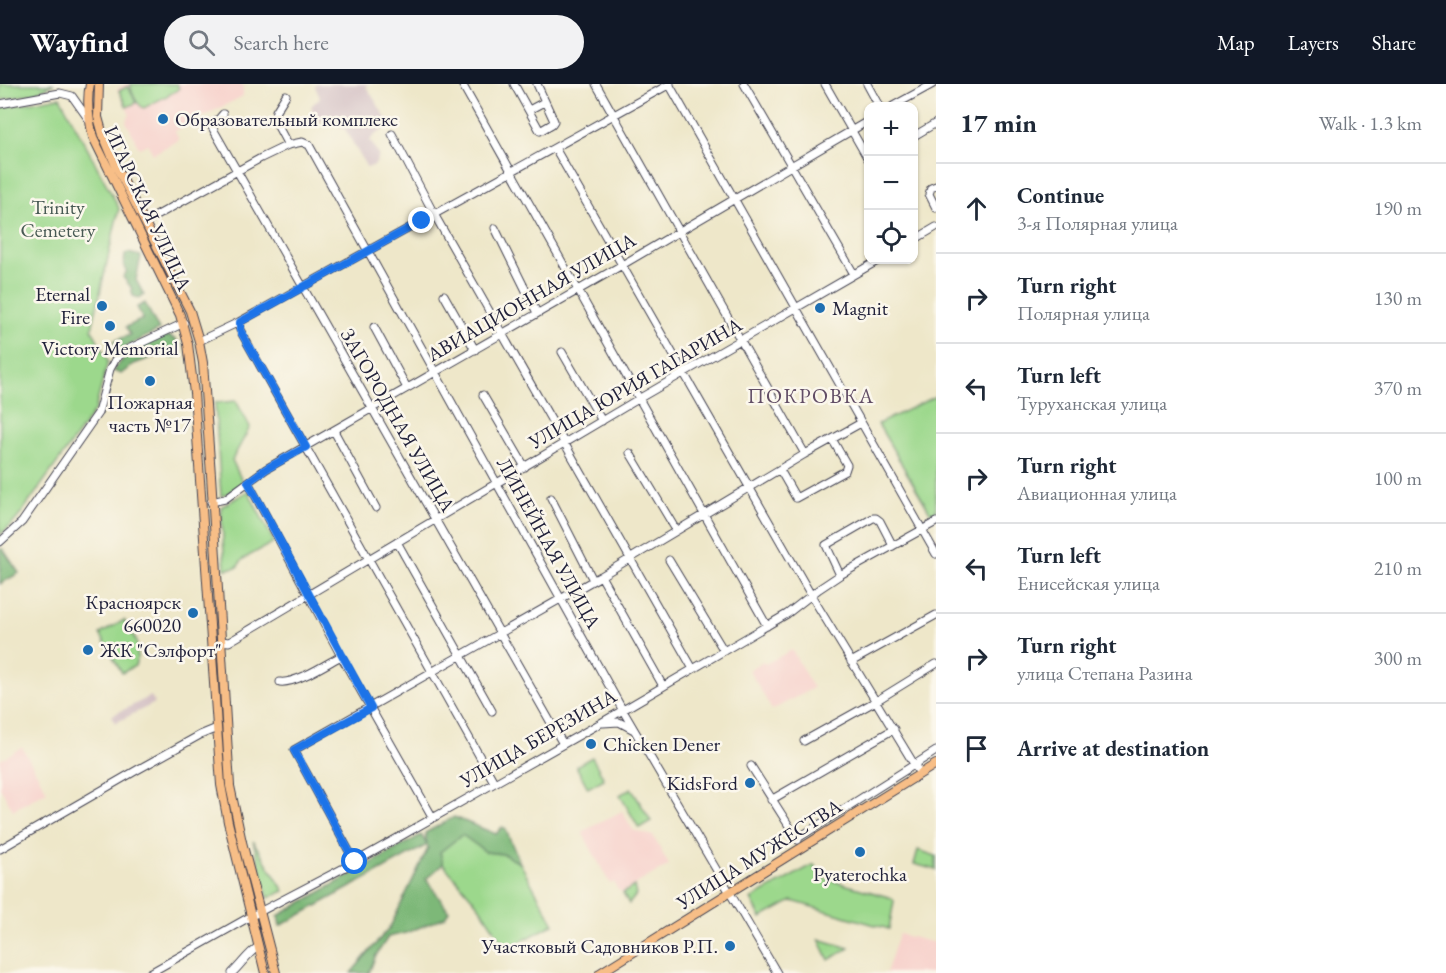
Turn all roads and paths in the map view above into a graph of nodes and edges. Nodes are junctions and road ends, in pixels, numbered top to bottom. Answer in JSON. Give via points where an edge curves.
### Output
{"nodes":[{"id":1,"x":90,"y":84,"type":"edge"},
{"id":2,"x":99,"y":84,"type":"edge"},
{"id":3,"x":462,"y":84,"type":"edge"},
{"id":4,"x":514,"y":84,"type":"edge"},
{"id":5,"x":537,"y":84,"type":"edge"},
{"id":6,"x":596,"y":84,"type":"edge"},
{"id":7,"x":670,"y":84,"type":"edge"},
{"id":8,"x":744,"y":84,"type":"edge"},
{"id":9,"x":825,"y":84,"type":"edge"},
{"id":10,"x":867,"y":84,"type":"edge"},
{"id":11,"x":933,"y":84,"type":"edge"},
{"id":12,"x":286,"y":95,"type":"dead end"},
{"id":13,"x":544,"y":102,"type":"junction"},
{"id":14,"x":877,"y":102,"type":"edge"},
{"id":15,"x":900,"y":102,"type":"edge"},
{"id":16,"x":0,"y":104,"type":"edge"},
{"id":17,"x":529,"y":110,"type":"junction"},
{"id":18,"x":223,"y":114,"type":"dead end"},
{"id":19,"x":613,"y":116,"type":"junction"},
{"id":20,"x":89,"y":120,"type":"junction"},
{"id":21,"x":864,"y":123,"type":"edge"},
{"id":22,"x":936,"y":123,"type":"edge"},
{"id":23,"x":852,"y":130,"type":"junction"},
{"id":24,"x":392,"y":134,"type":"dead end"},
{"id":25,"x":918,"y":134,"type":"edge"},
{"id":26,"x":288,"y":145,"type":"junction"},
{"id":27,"x":555,"y":148,"type":"junction"},
{"id":28,"x":866,"y":156,"type":"edge"},
{"id":29,"x":791,"y":166,"type":"junction"},
{"id":30,"x":237,"y":172,"type":"junction"},
{"id":31,"x":511,"y":172,"type":"junction"},
{"id":32,"x":936,"y":186,"type":"edge"},
{"id":33,"x":734,"y":199,"type":"junction"},
{"id":34,"x":936,"y":208,"type":"edge"},
{"id":35,"x":434,"y":214,"type":"junction"},
{"id":36,"x":145,"y":222,"type":"junction"},
{"id":37,"x":936,"y":227,"type":"edge"},
{"id":38,"x":495,"y":228,"type":"dead end"},
{"id":39,"x":678,"y":231,"type":"junction"},
{"id":40,"x":918,"y":238,"type":"edge"},
{"id":41,"x":367,"y":251,"type":"junction"},
{"id":42,"x":872,"y":264,"type":"edge"},
{"id":43,"x":622,"y":265,"type":"junction"},
{"id":44,"x":854,"y":274,"type":"junction"},
{"id":45,"x":302,"y":287,"type":"junction"},
{"id":46,"x":578,"y":290,"type":"junction"},
{"id":47,"x":444,"y":296,"type":"dead end"},
{"id":48,"x":796,"y":307,"type":"junction"},
{"id":49,"x":537,"y":313,"type":"junction"},
{"id":50,"x":240,"y":322,"type":"junction"},
{"id":51,"x":184,"y":323,"type":"junction"},
{"id":52,"x":374,"y":327,"type":"dead end"},
{"id":53,"x":503,"y":334,"type":"junction"},
{"id":54,"x":741,"y":340,"type":"junction"},
{"id":55,"x":199,"y":341,"type":"junction"},
{"id":56,"x":474,"y":350,"type":"junction"},
{"id":57,"x":562,"y":352,"type":"dead end"},
{"id":58,"x":436,"y":372,"type":"junction"},
{"id":59,"x":683,"y":373,"type":"junction"},
{"id":60,"x":407,"y":388,"type":"junction"},
{"id":61,"x":483,"y":394,"type":"dead end"},
{"id":62,"x":640,"y":398,"type":"junction"},
{"id":63,"x":373,"y":409,"type":"junction"},
{"id":64,"x":602,"y":421,"type":"junction"},
{"id":65,"x":861,"y":423,"type":"junction"},
{"id":66,"x":334,"y":431,"type":"junction"},
{"id":67,"x":832,"y":438,"type":"junction"},
{"id":68,"x":565,"y":443,"type":"junction"},
{"id":69,"x":306,"y":447,"type":"junction"},
{"id":70,"x":630,"y":453,"type":"dead end"},
{"id":71,"x":805,"y":454,"type":"junction"},
{"id":72,"x":525,"y":467,"type":"junction"},
{"id":73,"x":780,"y":470,"type":"junction"},
{"id":74,"x":248,"y":482,"type":"junction"},
{"id":75,"x":496,"y":483,"type":"junction"},
{"id":76,"x":749,"y":489,"type":"junction"},
{"id":77,"x":551,"y":498,"type":"dead end"},
{"id":78,"x":211,"y":502,"type":"junction"},
{"id":79,"x":376,"y":508,"type":"dead end"},
{"id":80,"x":705,"y":514,"type":"junction"},
{"id":81,"x":435,"y":519,"type":"junction"},
{"id":82,"x":936,"y":522,"type":"edge"},
{"id":83,"x":676,"y":530,"type":"junction"},
{"id":84,"x":922,"y":530,"type":"junction"},
{"id":85,"x":0,"y":542,"type":"edge"},
{"id":86,"x":397,"y":542,"type":"junction"},
{"id":87,"x":893,"y":546,"type":"junction"},
{"id":88,"x":936,"y":554,"type":"edge"},
{"id":89,"x":631,"y":558,"type":"junction"},
{"id":90,"x":367,"y":559,"type":"junction"},
{"id":91,"x":669,"y":560,"type":"dead end"},
{"id":92,"x":840,"y":575,"type":"junction"},
{"id":93,"x":601,"y":576,"type":"junction"},
{"id":94,"x":593,"y":580,"type":"junction"},
{"id":95,"x":308,"y":594,"type":"junction"},
{"id":96,"x":811,"y":595,"type":"junction"},
{"id":97,"x":560,"y":599,"type":"junction"},
{"id":98,"x":936,"y":615,"type":"edge"},
{"id":99,"x":767,"y":626,"type":"junction"},
{"id":100,"x":501,"y":632,"type":"junction"},
{"id":101,"x":221,"y":641,"type":"junction"},
{"id":102,"x":724,"y":651,"type":"junction"},
{"id":103,"x":341,"y":656,"type":"junction"},
{"id":104,"x":461,"y":656,"type":"junction"},
{"id":105,"x":851,"y":662,"type":"junction"},
{"id":106,"x":936,"y":664,"type":"edge"},
{"id":107,"x":693,"y":669,"type":"junction"},
{"id":108,"x":432,"y":672,"type":"junction"},
{"id":109,"x":280,"y":682,"type":"dead end"},
{"id":110,"x":663,"y":686,"type":"junction"},
{"id":111,"x":876,"y":701,"type":"junction"},
{"id":112,"x":371,"y":708,"type":"junction"},
{"id":113,"x":622,"y":709,"type":"junction"},
{"id":114,"x":492,"y":711,"type":"dead end"},
{"id":115,"x":599,"y":724,"type":"junction"},
{"id":116,"x":217,"y":728,"type":"junction"},
{"id":117,"x":894,"y":729,"type":"junction"},
{"id":118,"x":634,"y":730,"type":"junction"},
{"id":119,"x":804,"y":741,"type":"dead end"},
{"id":120,"x":563,"y":744,"type":"junction"},
{"id":121,"x":936,"y":752,"type":"edge"},
{"id":122,"x":936,"y":764,"type":"edge"},
{"id":123,"x":915,"y":765,"type":"junction"},
{"id":124,"x":751,"y":766,"type":"dead end"},
{"id":125,"x":920,"y":774,"type":"junction"},
{"id":126,"x":494,"y":782,"type":"junction"},
{"id":127,"x":771,"y":800,"type":"junction"},
{"id":128,"x":433,"y":818,"type":"junction"},
{"id":129,"x":798,"y":838,"type":"junction"},
{"id":130,"x":802,"y":848,"type":"junction"},
{"id":131,"x":0,"y":849,"type":"edge"},
{"id":132,"x":355,"y":862,"type":"junction"},
{"id":133,"x":730,"y":892,"type":"junction"},
{"id":134,"x":261,"y":912,"type":"junction"},
{"id":135,"x":250,"y":916,"type":"junction"},
{"id":136,"x":258,"y":947,"type":"junction"},
{"id":137,"x":150,"y":973,"type":"edge"},
{"id":138,"x":232,"y":973,"type":"edge"},
{"id":139,"x":265,"y":973,"type":"edge"},
{"id":140,"x":276,"y":973,"type":"edge"},
{"id":141,"x":600,"y":973,"type":"edge"},
{"id":142,"x":777,"y":973,"type":"edge"}],
"edges":[{"from":1,"to":20,"type":"main road","name":"ИГАРСКАЯ УЛИЦА"},
{"from":2,"to":36,"type":"main road","name":"ИГАРСКАЯ УЛИЦА","via":[[98,117],[103,135]]},
{"from":3,"to":31,"type":"street"},
{"from":4,"to":17,"type":"street"},
{"from":5,"to":13,"type":"street"},
{"from":6,"to":19,"type":"street"},
{"from":7,"to":19,"type":"street"},
{"from":7,"to":33,"type":"street"},
{"from":8,"to":29,"type":"street"},
{"from":9,"to":23,"type":"street"},
{"from":10,"to":14,"type":"street"},
{"from":11,"to":15,"type":"street"},
{"from":12,"to":26,"type":"street","via":[[274,119]]},
{"from":13,"to":17,"type":"street"},
{"from":13,"to":17,"type":"street","via":[[552,124],[538,130]]},
{"from":16,"to":20,"type":"street","via":[[60,93],[72,96]]},
{"from":18,"to":30,"type":"street","name":"ЗАГОРОДНАЯ УЛИЦА","via":[[212,127]]},
{"from":19,"to":27,"type":"street"},
{"from":19,"to":39,"type":"street"},
{"from":20,"to":51,"type":"main road","name":"ИГАРСКАЯ УЛИЦА","via":[[101,154]]},
{"from":21,"to":23,"type":"street","name":"АВИАЦИОННАЯ УЛИЦА"},
{"from":22,"to":25,"type":"street"},
{"from":23,"to":28,"type":"street"},
{"from":23,"to":29,"type":"street","name":"АВИАЦИОННАЯ УЛИЦА"},
{"from":24,"to":35,"type":"street"},
{"from":26,"to":30,"type":"street"},
{"from":26,"to":41,"type":"street","name":"ЛИНЕЙНАЯ УЛИЦА","via":[[309,145]]},
{"from":27,"to":31,"type":"street"},
{"from":27,"to":43,"type":"street"},
{"from":29,"to":33,"type":"street","name":"АВИАЦИОННАЯ УЛИЦА"},
{"from":29,"to":44,"type":"street"},
{"from":30,"to":36,"type":"street"},
{"from":30,"to":45,"type":"street","name":"ЗАГОРОДНАЯ УЛИЦА"},
{"from":31,"to":35,"type":"street"},
{"from":31,"to":46,"type":"street"},
{"from":32,"to":34,"type":"street","via":[[929,194]]},
{"from":33,"to":39,"type":"street","name":"АВИАЦИОННАЯ УЛИЦА"},
{"from":33,"to":48,"type":"street"},
{"from":35,"to":41,"type":"street"},
{"from":35,"to":53,"type":"street"},
{"from":36,"to":55,"type":"main road","name":"ИГАРСКАЯ УЛИЦА","via":[[190,311]]},
{"from":37,"to":40,"type":"street"},
{"from":38,"to":49,"type":"street"},
{"from":39,"to":43,"type":"street","name":"АВИАЦИОННАЯ УЛИЦА"},
{"from":39,"to":54,"type":"street"},
{"from":41,"to":45,"type":"street"},
{"from":41,"to":58,"type":"street","name":"ЛИНЕЙНАЯ УЛИЦА"},
{"from":42,"to":44,"type":"street","name":"УЛИЦА ЮРИЯ ГАГАРИНА"},
{"from":43,"to":46,"type":"street","name":"АВИАЦИОННАЯ УЛИЦА"},
{"from":43,"to":59,"type":"street"},
{"from":44,"to":48,"type":"street","name":"УЛИЦА ЮРИЯ ГАГАРИНА"},
{"from":45,"to":50,"type":"street"},
{"from":45,"to":63,"type":"street","name":"ЗАГОРОДНАЯ УЛИЦА"},
{"from":46,"to":49,"type":"street","name":"АВИАЦИОННАЯ УЛИЦА"},
{"from":46,"to":62,"type":"street"},
{"from":47,"to":56,"type":"street"},
{"from":48,"to":54,"type":"street","name":"УЛИЦА ЮРИЯ ГАГАРИНА"},
{"from":48,"to":65,"type":"street"},
{"from":49,"to":53,"type":"street","name":"АВИАЦИОННАЯ УЛИЦА"},
{"from":50,"to":55,"type":"street"},
{"from":50,"to":69,"type":"street","via":[[240,330]]},
{"from":51,"to":85,"type":"street","via":[[124,351],[115,360],[98,413],[22,522]]},
{"from":51,"to":116,"type":"main road","name":"ИГАРСКАЯ УЛИЦА","via":[[198,442]]},
{"from":52,"to":60,"type":"street"},
{"from":53,"to":56,"type":"street","name":"АВИАЦИОННАЯ УЛИЦА"},
{"from":53,"to":68,"type":"street"},
{"from":54,"to":59,"type":"street","name":"УЛИЦА ЮРИЯ ГАГАРИНА"},
{"from":54,"to":71,"type":"street"},
{"from":55,"to":78,"type":"main road","name":"ИГАРСКАЯ УЛИЦА"},
{"from":56,"to":58,"type":"street","name":"АВИАЦИОННАЯ УЛИЦА"},
{"from":57,"to":64,"type":"street"},
{"from":58,"to":60,"type":"street","name":"АВИАЦИОННАЯ УЛИЦА"},
{"from":58,"to":75,"type":"street","name":"ЛИНЕЙНАЯ УЛИЦА"},
{"from":59,"to":62,"type":"street","name":"УЛИЦА ЮРИЯ ГАГАРИНА"},
{"from":59,"to":76,"type":"street"},
{"from":60,"to":63,"type":"street","name":"АВИАЦИОННАЯ УЛИЦА"},
{"from":61,"to":72,"type":"street"},
{"from":62,"to":64,"type":"street","name":"УЛИЦА ЮРИЯ ГАГАРИНА"},
{"from":62,"to":80,"type":"street"},
{"from":63,"to":66,"type":"street","name":"АВИАЦИОННАЯ УЛИЦА"},
{"from":63,"to":81,"type":"street","name":"ЗАГОРОДНАЯ УЛИЦА"},
{"from":64,"to":68,"type":"street","name":"УЛИЦА ЮРИЯ ГАГАРИНА"},
{"from":65,"to":67,"type":"street"},
{"from":65,"to":84,"type":"street"},
{"from":66,"to":69,"type":"street","name":"АВИАЦИОННАЯ УЛИЦА"},
{"from":66,"to":79,"type":"street"},
{"from":67,"to":71,"type":"street"},
{"from":67,"to":73,"type":"street","via":[[847,465],[845,471],[796,498]]},
{"from":68,"to":72,"type":"street","name":"УЛИЦА ЮРИЯ ГАГАРИНА"},
{"from":68,"to":89,"type":"street"},
{"from":69,"to":74,"type":"street","name":"АВИАЦИОННАЯ УЛИЦА"},
{"from":69,"to":90,"type":"street"},
{"from":70,"to":83,"type":"street"},
{"from":71,"to":73,"type":"street"},
{"from":72,"to":75,"type":"street","name":"УЛИЦА ЮРИЯ ГАГАРИНА"},
{"from":73,"to":76,"type":"street"},
{"from":74,"to":78,"type":"street","name":"АВИАЦИОННАЯ УЛИЦА","via":[[225,499]]},
{"from":74,"to":95,"type":"street"},
{"from":75,"to":81,"type":"street","name":"УЛИЦА ЮРИЯ ГАГАРИНА"},
{"from":75,"to":97,"type":"street","name":"ЛИНЕЙНАЯ УЛИЦА"},
{"from":76,"to":80,"type":"street"},
{"from":76,"to":96,"type":"street"},
{"from":77,"to":94,"type":"street"},
{"from":78,"to":101,"type":"main road","name":"ИГАРСКАЯ УЛИЦА"},
{"from":80,"to":83,"type":"street"},
{"from":80,"to":99,"type":"street"},
{"from":81,"to":86,"type":"street","name":"УЛИЦА ЮРИЯ ГАГАРИНА"},
{"from":81,"to":100,"type":"street","name":"ЗАГОРОДНАЯ УЛИЦА"},
{"from":82,"to":84,"type":"street","name":"УЛИЦА БЕРЕЗИНА"},
{"from":83,"to":89,"type":"street"},
{"from":84,"to":87,"type":"street","name":"УЛИЦА БЕРЕЗИНА"},
{"from":84,"to":88,"type":"street"},
{"from":86,"to":90,"type":"street","name":"УЛИЦА ЮРИЯ ГАГАРИНА"},
{"from":86,"to":104,"type":"street"},
{"from":87,"to":92,"type":"street","name":"УЛИЦА БЕРЕЗИНА"},
{"from":87,"to":92,"type":"street","via":[[880,521],[873,518],[826,545]]},
{"from":89,"to":93,"type":"street"},
{"from":89,"to":107,"type":"street"},
{"from":90,"to":95,"type":"street","name":"УЛИЦА ЮРИЯ ГАГАРИНА"},
{"from":90,"to":108,"type":"street"},
{"from":91,"to":102,"type":"street"},
{"from":92,"to":96,"type":"street","name":"УЛИЦА БЕРЕЗИНА"},
{"from":93,"to":94,"type":"street"},
{"from":93,"to":110,"type":"street"},
{"from":94,"to":97,"type":"street"},
{"from":95,"to":101,"type":"street","name":"УЛИЦА ЮРИЯ ГАГАРИНА","via":[[229,642]]},
{"from":95,"to":103,"type":"street"},
{"from":96,"to":99,"type":"street","name":"УЛИЦА БЕРЕЗИНА"},
{"from":96,"to":105,"type":"street"},
{"from":97,"to":100,"type":"street"},
{"from":97,"to":113,"type":"street","name":"ЛИНЕЙНАЯ УЛИЦА"},
{"from":98,"to":105,"type":"street"},
{"from":99,"to":102,"type":"street","name":"УЛИЦА БЕРЕЗИНА"},
{"from":100,"to":104,"type":"street"},
{"from":100,"to":120,"type":"street","name":"ЗАГОРОДНАЯ УЛИЦА"},
{"from":101,"to":134,"type":"main road","name":"ИГАРСКАЯ УЛИЦА","via":[[230,786]]},
{"from":102,"to":107,"type":"street","name":"УЛИЦА БЕРЕЗИНА"},
{"from":103,"to":109,"type":"street"},
{"from":103,"to":112,"type":"street"},
{"from":104,"to":108,"type":"street"},
{"from":104,"to":114,"type":"street"},
{"from":105,"to":111,"type":"street"},
{"from":106,"to":111,"type":"street"},
{"from":107,"to":110,"type":"street","name":"УЛИЦА БЕРЕЗИНА"},
{"from":108,"to":112,"type":"street"},
{"from":108,"to":126,"type":"street"},
{"from":110,"to":113,"type":"street","name":"УЛИЦА БЕРЕЗИНА"},
{"from":111,"to":117,"type":"street"},
{"from":111,"to":119,"type":"street"},
{"from":112,"to":128,"type":"street"},
{"from":112,"to":132,"type":"street","via":[[294,750]]},
{"from":113,"to":115,"type":"street","name":"УЛИЦА БЕРЕЗИНА"},
{"from":113,"to":118,"type":"street","name":"ЛИНЕЙНАЯ УЛИЦА"},
{"from":115,"to":118,"type":"street","via":[[618,722]]},
{"from":115,"to":120,"type":"street","name":"УЛИЦА БЕРЕЗИНА"},
{"from":116,"to":131,"type":"street"},
{"from":116,"to":135,"type":"main road","name":"ИГАРСКАЯ УЛИЦА","via":[[221,785]]},
{"from":117,"to":123,"type":"street"},
{"from":117,"to":127,"type":"street"},
{"from":118,"to":133,"type":"street","name":"ЛИНЕЙНАЯ УЛИЦА"},
{"from":120,"to":126,"type":"street","name":"УЛИЦА БЕРЕЗИНА"},
{"from":121,"to":123,"type":"street"},
{"from":122,"to":125,"type":"main road","name":"УЛИЦА МУЖЕСТВА"},
{"from":123,"to":125,"type":"street"},
{"from":123,"to":129,"type":"street"},
{"from":124,"to":127,"type":"street"},
{"from":125,"to":130,"type":"main road","name":"УЛИЦА МУЖЕСТВА"},
{"from":126,"to":128,"type":"street","name":"УЛИЦА БЕРЕЗИНА"},
{"from":127,"to":129,"type":"street"},
{"from":128,"to":132,"type":"street","name":"УЛИЦА БЕРЕЗИНА"},
{"from":129,"to":130,"type":"street"},
{"from":130,"to":133,"type":"main road","name":"УЛИЦА МУЖЕСТВА"},
{"from":132,"to":134,"type":"street","name":"УЛИЦА БЕРЕЗИНА"},
{"from":133,"to":141,"type":"main road","name":"УЛИЦА МУЖЕСТВА"},
{"from":133,"to":142,"type":"street","name":"ЛИНЕЙНАЯ УЛИЦА"},
{"from":134,"to":135,"type":"street","name":"УЛИЦА БЕРЕЗИНА"},
{"from":134,"to":140,"type":"main road","name":"ИГАРСКАЯ УЛИЦА"},
{"from":135,"to":136,"type":"main road","name":"ИГАРСКАЯ УЛИЦА"},
{"from":135,"to":137,"type":"street","name":"УЛИЦА БЕРЕЗИНА"},
{"from":136,"to":138,"type":"street"},
{"from":136,"to":139,"type":"main road","name":"ИГАРСКАЯ УЛИЦА"}]}
